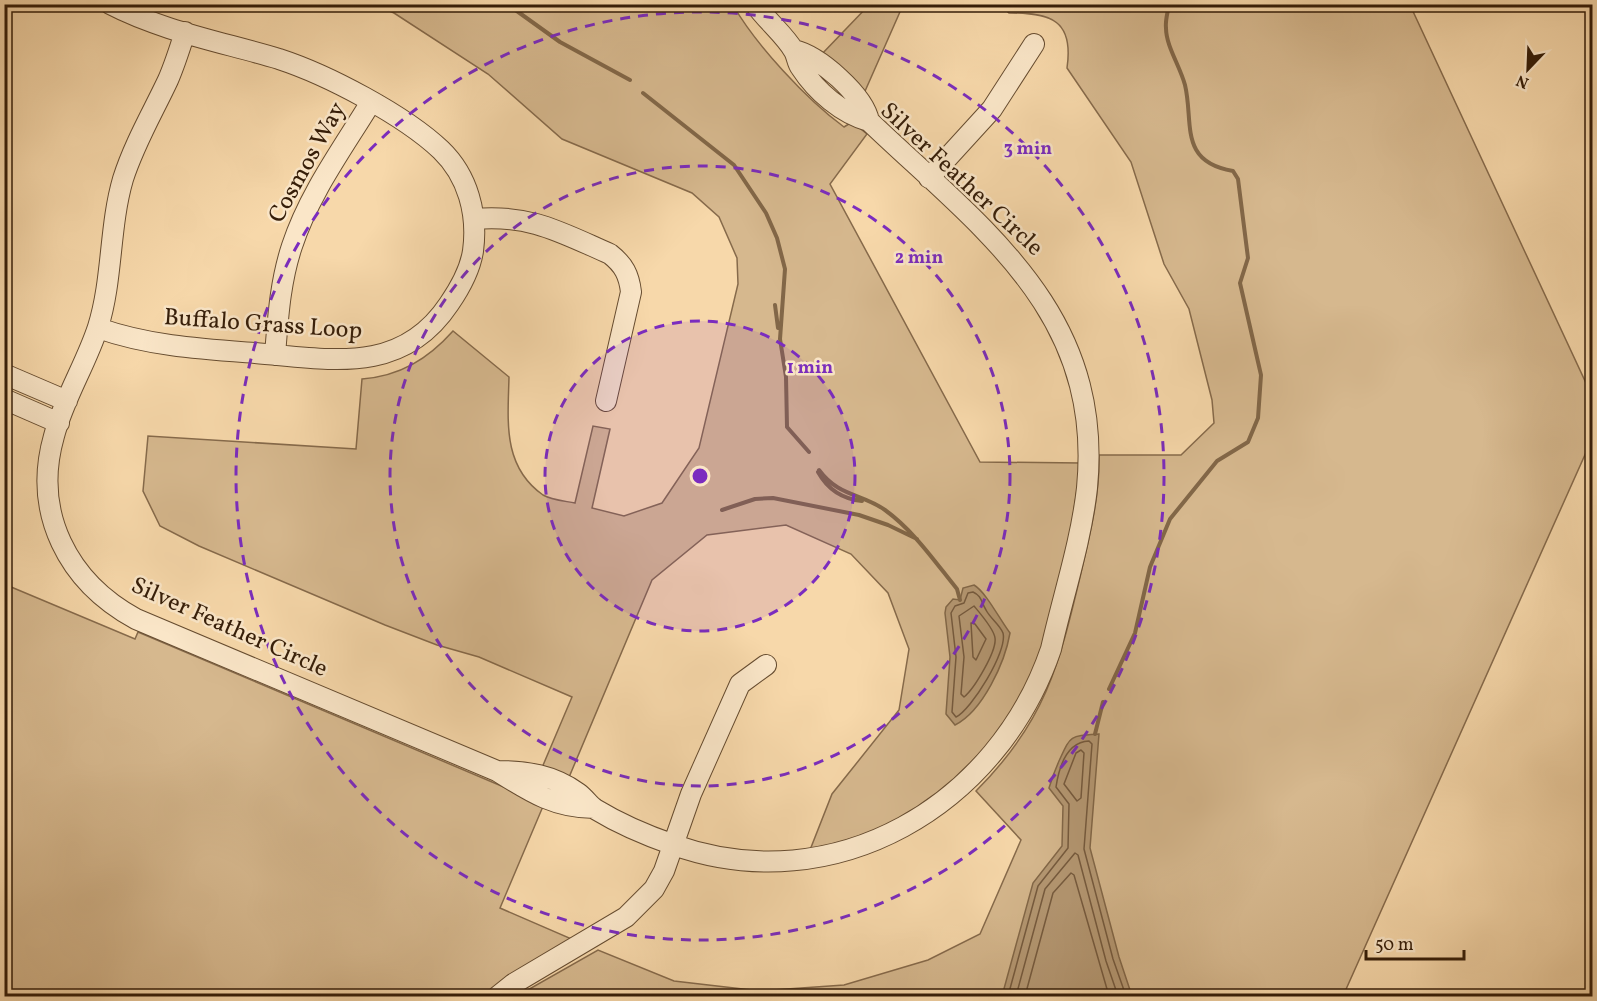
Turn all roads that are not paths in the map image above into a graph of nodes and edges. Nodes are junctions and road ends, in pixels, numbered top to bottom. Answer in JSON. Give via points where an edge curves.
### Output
{"nodes":[{"id":1,"x":110,"y":4,"type":"edge"},
{"id":2,"x":755,"y":4,"type":"edge"},
{"id":3,"x":184,"y":32,"type":"junction"},
{"id":4,"x":1034,"y":44,"type":"dead end"},
{"id":5,"x":371,"y":102,"type":"junction"},
{"id":6,"x":929,"y":178,"type":"junction"},
{"id":7,"x":474,"y":219,"type":"junction"},
{"id":8,"x":98,"y":328,"type":"junction"},
{"id":9,"x":275,"y":355,"type":"junction"},
{"id":10,"x":4,"y":374,"type":"edge"},
{"id":11,"x":4,"y":399,"type":"edge"},
{"id":12,"x":67,"y":401,"type":"junction"},
{"id":13,"x":606,"y":401,"type":"dead end"},
{"id":14,"x":59,"y":423,"type":"junction"},
{"id":15,"x":766,"y":665,"type":"dead end"},
{"id":16,"x":673,"y":845,"type":"junction"},
{"id":17,"x":498,"y":996,"type":"edge"}],
"edges":[{"from":1,"to":3,"type":"street","name":"Buffalo Grass Loop"},
{"from":2,"to":6,"type":"street","name":"Silver Feather Circle","via":[[794,50],[800,67],[817,86],[855,118],[869,121]]},
{"from":3,"to":5,"type":"street","name":"Buffalo Grass Loop","via":[[291,64]]},
{"from":3,"to":8,"type":"street","name":"Silver Feather Circle","via":[[174,67],[117,201]]},
{"from":4,"to":6,"type":"street","via":[[992,109]]},
{"from":5,"to":7,"type":"street","name":"Buffalo Grass Loop","via":[[442,152],[464,183]]},
{"from":5,"to":9,"type":"street","name":"Cosmos Way","via":[[314,195],[291,246],[280,297]]},
{"from":6,"to":16,"type":"street","name":"Silver Feather Circle","via":[[1024,273],[1058,325],[1080,387],[1087,423],[1087,490],[1042,673],[1014,728],[992,756],[952,796],[900,829],[852,848],[796,859],[735,858]]},
{"from":7,"to":9,"type":"street","name":"Buffalo Grass Loop","via":[[472,257],[462,283],[441,316],[412,342],[396,351],[358,360]]},
{"from":7,"to":13,"type":"street","via":[[499,217],[542,224],[610,254],[636,278]]},
{"from":8,"to":9,"type":"street","name":"Buffalo Grass Loop","via":[[175,347]]},
{"from":8,"to":12,"type":"street","name":"Silver Feather Circle"},
{"from":10,"to":12,"type":"street"},
{"from":11,"to":14,"type":"street"},
{"from":12,"to":14,"type":"street","name":"Silver Feather Circle"},
{"from":14,"to":16,"type":"street","name":"Silver Feather Circle","via":[[47,477],[54,525],[71,561],[100,596],[136,619],[497,771],[528,771],[550,778],[579,793],[594,808]]},
{"from":15,"to":16,"type":"street","via":[[740,684]]},
{"from":16,"to":17,"type":"street","via":[[654,889],[633,911]]}]}
